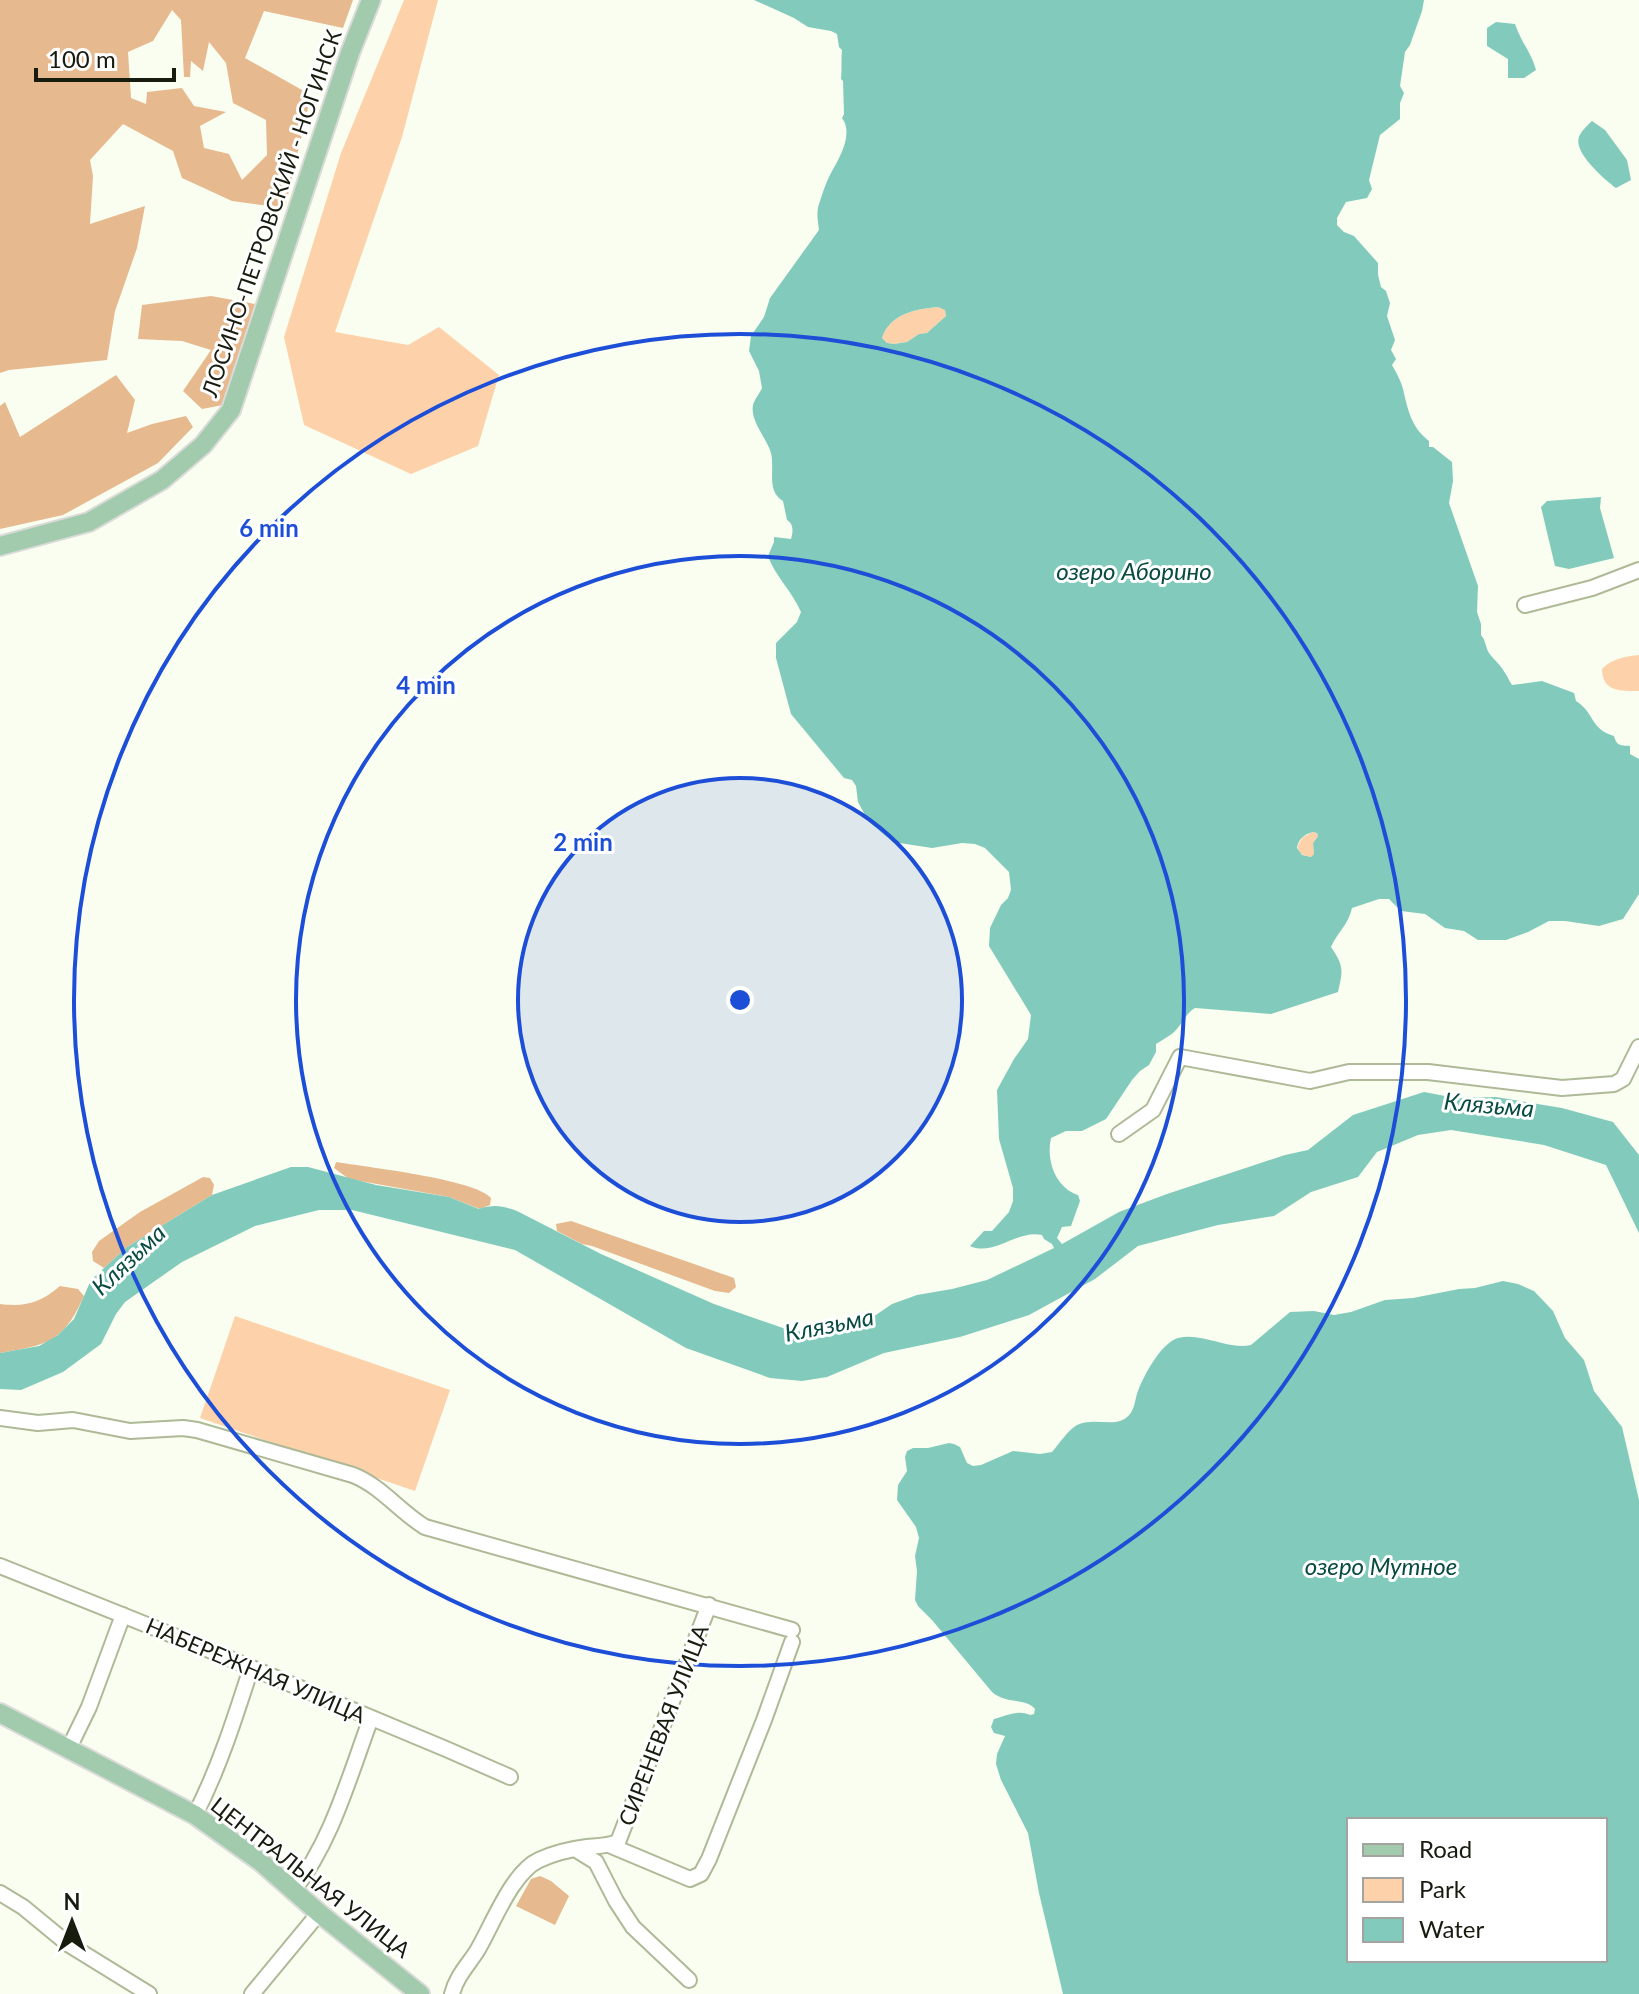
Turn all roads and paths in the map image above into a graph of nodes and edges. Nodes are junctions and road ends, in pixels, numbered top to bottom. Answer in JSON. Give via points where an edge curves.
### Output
{"nodes":[{"id":1,"x":371,"y":0,"type":"edge"},
{"id":2,"x":0,"y":546,"type":"edge"},
{"id":3,"x":1639,"y":570,"type":"edge"},
{"id":4,"x":1525,"y":605,"type":"dead end"},
{"id":5,"x":1639,"y":1047,"type":"edge"},
{"id":6,"x":1119,"y":1134,"type":"dead end"},
{"id":7,"x":0,"y":1418,"type":"edge"},
{"id":8,"x":0,"y":1566,"type":"edge"},
{"id":9,"x":709,"y":1605,"type":"junction"},
{"id":10,"x":123,"y":1615,"type":"junction"},
{"id":11,"x":251,"y":1668,"type":"junction"},
{"id":12,"x":0,"y":1713,"type":"edge"},
{"id":13,"x":371,"y":1718,"type":"junction"},
{"id":14,"x":69,"y":1748,"type":"junction"},
{"id":15,"x":510,"y":1777,"type":"dead end"},
{"id":16,"x":195,"y":1815,"type":"junction"},
{"id":17,"x":609,"y":1845,"type":"junction"},
{"id":18,"x":575,"y":1849,"type":"junction"},
{"id":19,"x":293,"y":1891,"type":"junction"},
{"id":20,"x":0,"y":1893,"type":"edge"},
{"id":21,"x":319,"y":1913,"type":"junction"},
{"id":22,"x":689,"y":1980,"type":"dead end"},
{"id":23,"x":149,"y":1994,"type":"edge"},
{"id":24,"x":252,"y":1994,"type":"edge"},
{"id":25,"x":420,"y":1994,"type":"edge"},
{"id":26,"x":452,"y":1994,"type":"edge"}],
"edges":[{"from":1,"to":2,"type":"main road","name":"ЛОСИНО-ПЕТРОВСКИЙ - НОГИНСК","via":[[231,410],[203,445],[162,480],[89,522]]},
{"from":3,"to":4,"type":"street"},
{"from":5,"to":6,"type":"street","via":[[1623,1079],[1614,1084],[1562,1088],[1428,1072],[1349,1072],[1310,1081],[1180,1057],[1153,1110]]},
{"from":7,"to":9,"type":"street","via":[[73,1420],[130,1431],[197,1430],[366,1480],[425,1527]]},
{"from":8,"to":10,"type":"street","name":"НАБЕРЕЖНАЯ УЛИЦА"},
{"from":9,"to":17,"type":"street","name":"СИРЕНЕВАЯ УЛИЦА","via":[[621,1835]]},
{"from":9,"to":17,"type":"street","via":[[792,1636],[701,1874],[690,1879]]},
{"from":10,"to":11,"type":"street","name":"НАБЕРЕЖНАЯ УЛИЦА"},
{"from":10,"to":14,"type":"street"},
{"from":11,"to":13,"type":"street","name":"НАБЕРЕЖНАЯ УЛИЦА"},
{"from":11,"to":16,"type":"street"},
{"from":12,"to":14,"type":"main road","name":"ЦЕНТРАЛЬНАЯ УЛИЦА"},
{"from":13,"to":15,"type":"street","name":"НАБЕРЕЖНАЯ УЛИЦА"},
{"from":13,"to":19,"type":"street","via":[[329,1830]]},
{"from":14,"to":16,"type":"main road","name":"ЦЕНТРАЛЬНАЯ УЛИЦА"},
{"from":16,"to":19,"type":"main road","name":"ЦЕНТРАЛЬНАЯ УЛИЦА"},
{"from":17,"to":18,"type":"street","name":"СИРЕНЕВАЯ УЛИЦА"},
{"from":18,"to":22,"type":"street","via":[[596,1862],[633,1927]]},
{"from":18,"to":26,"type":"street","name":"СИРЕНЕВАЯ УЛИЦА","via":[[539,1860],[520,1875]]},
{"from":19,"to":21,"type":"main road","name":"ЦЕНТРАЛЬНАЯ УЛИЦА"},
{"from":20,"to":23,"type":"street","via":[[68,1944]]},
{"from":21,"to":24,"type":"street"},
{"from":21,"to":25,"type":"main road","name":"ЦЕНТРАЛЬНАЯ УЛИЦА"}]}
